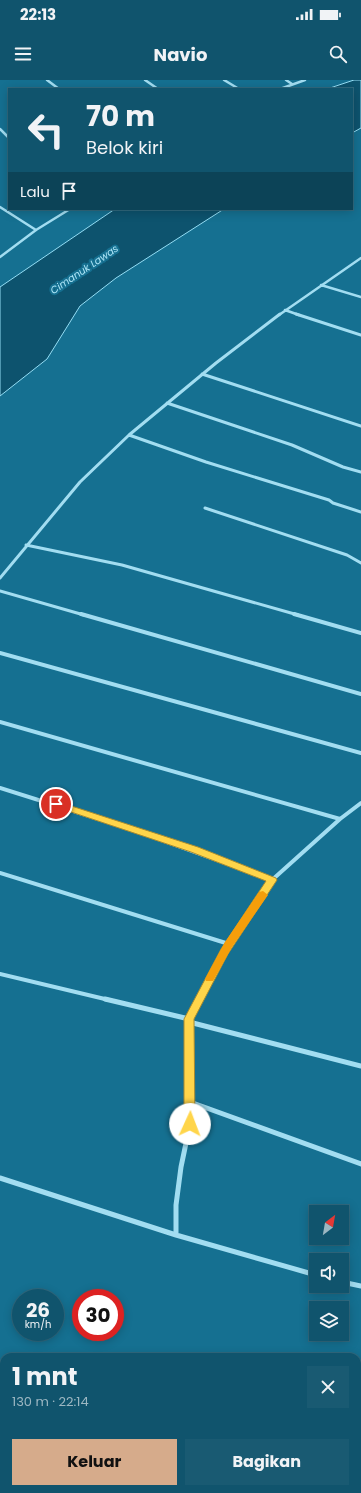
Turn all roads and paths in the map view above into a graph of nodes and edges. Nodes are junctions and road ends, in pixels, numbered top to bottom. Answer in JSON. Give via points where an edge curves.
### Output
{"nodes":[{"id":1,"x":47,"y":80,"type":"edge"},
{"id":2,"x":145,"y":80,"type":"edge"},
{"id":3,"x":224,"y":80,"type":"edge"},
{"id":4,"x":286,"y":80,"type":"edge"},
{"id":5,"x":305,"y":80,"type":"edge"},
{"id":6,"x":292,"y":84,"type":"junction"},
{"id":7,"x":58,"y":88,"type":"edge"},
{"id":8,"x":157,"y":88,"type":"edge"},
{"id":9,"x":237,"y":88,"type":"edge"},
{"id":10,"x":282,"y":88,"type":"edge"},
{"id":11,"x":0,"y":129,"type":"edge"},
{"id":12,"x":8,"y":137,"type":"edge"},
{"id":13,"x":0,"y":207,"type":"edge"},
{"id":14,"x":68,"y":210,"type":"edge"},
{"id":15,"x":36,"y":230,"type":"junction"},
{"id":16,"x":0,"y":257,"type":"edge"},
{"id":17,"x":361,"y":258,"type":"edge"},
{"id":18,"x":321,"y":285,"type":"junction"},
{"id":19,"x":361,"y":297,"type":"edge"},
{"id":20,"x":285,"y":310,"type":"junction"},
{"id":21,"x":361,"y":335,"type":"edge"},
{"id":22,"x":202,"y":374,"type":"junction"},
{"id":23,"x":167,"y":403,"type":"junction"},
{"id":24,"x":361,"y":426,"type":"edge"},
{"id":25,"x":129,"y":435,"type":"junction"},
{"id":26,"x":361,"y":472,"type":"edge"},
{"id":27,"x":205,"y":508,"type":"dead end"},
{"id":28,"x":361,"y":512,"type":"edge"},
{"id":29,"x":26,"y":545,"type":"junction"},
{"id":30,"x":361,"y":563,"type":"edge"},
{"id":31,"x":0,"y":578,"type":"edge"},
{"id":32,"x":0,"y":591,"type":"edge"},
{"id":33,"x":361,"y":632,"type":"edge"},
{"id":34,"x":0,"y":653,"type":"edge"},
{"id":35,"x":361,"y":694,"type":"edge"},
{"id":36,"x":0,"y":722,"type":"edge"},
{"id":37,"x":361,"y":752,"type":"edge"},
{"id":38,"x":0,"y":788,"type":"edge"},
{"id":39,"x":361,"y":803,"type":"edge"},
{"id":40,"x":340,"y":819,"type":"junction"},
{"id":41,"x":0,"y":873,"type":"edge"},
{"id":42,"x":272,"y":880,"type":"junction"},
{"id":43,"x":229,"y":944,"type":"junction"},
{"id":44,"x":0,"y":974,"type":"edge"},
{"id":45,"x":189,"y":1021,"type":"junction"},
{"id":46,"x":361,"y":1066,"type":"edge"},
{"id":47,"x":190,"y":1102,"type":"junction"},
{"id":48,"x":361,"y":1164,"type":"edge"},
{"id":49,"x":0,"y":1178,"type":"edge"},
{"id":50,"x":176,"y":1235,"type":"junction"},
{"id":51,"x":309,"y":1273,"type":"edge"},
{"id":52,"x":349,"y":1283,"type":"edge"},
{"id":53,"x":361,"y":1286,"type":"edge"}],
"edges":[{"from":1,"to":7,"type":"street"},
{"from":2,"to":8,"type":"street"},
{"from":3,"to":9,"type":"street"},
{"from":4,"to":6,"type":"street"},
{"from":5,"to":6,"type":"street"},
{"from":6,"to":10,"type":"street"},
{"from":11,"to":12,"type":"street"},
{"from":13,"to":15,"type":"street"},
{"from":14,"to":15,"type":"street"},
{"from":15,"to":16,"type":"street"},
{"from":17,"to":18,"type":"street"},
{"from":18,"to":19,"type":"street"},
{"from":18,"to":20,"type":"street"},
{"from":20,"to":21,"type":"street"},
{"from":20,"to":22,"type":"street"},
{"from":22,"to":23,"type":"street"},
{"from":22,"to":24,"type":"street"},
{"from":23,"to":25,"type":"street"},
{"from":23,"to":26,"type":"street","via":[[292,445]]},
{"from":25,"to":28,"type":"street"},
{"from":25,"to":29,"type":"street","via":[[80,482]]},
{"from":27,"to":30,"type":"street","via":[[333,550]]},
{"from":29,"to":31,"type":"street"},
{"from":29,"to":33,"type":"street","via":[[122,565]]},
{"from":32,"to":35,"type":"street"},
{"from":34,"to":37,"type":"street"},
{"from":36,"to":40,"type":"street"},
{"from":38,"to":42,"type":"street","via":[[194,849]]},
{"from":39,"to":40,"type":"street"},
{"from":40,"to":42,"type":"street"},
{"from":41,"to":43,"type":"street"},
{"from":42,"to":43,"type":"street"},
{"from":43,"to":45,"type":"street"},
{"from":44,"to":45,"type":"street"},
{"from":45,"to":46,"type":"street"},
{"from":45,"to":47,"type":"street"},
{"from":47,"to":48,"type":"street"},
{"from":47,"to":50,"type":"street","via":[[190,1124],[176,1205]]},
{"from":49,"to":50,"type":"street"},
{"from":50,"to":51,"type":"street"},
{"from":52,"to":53,"type":"street"}]}
